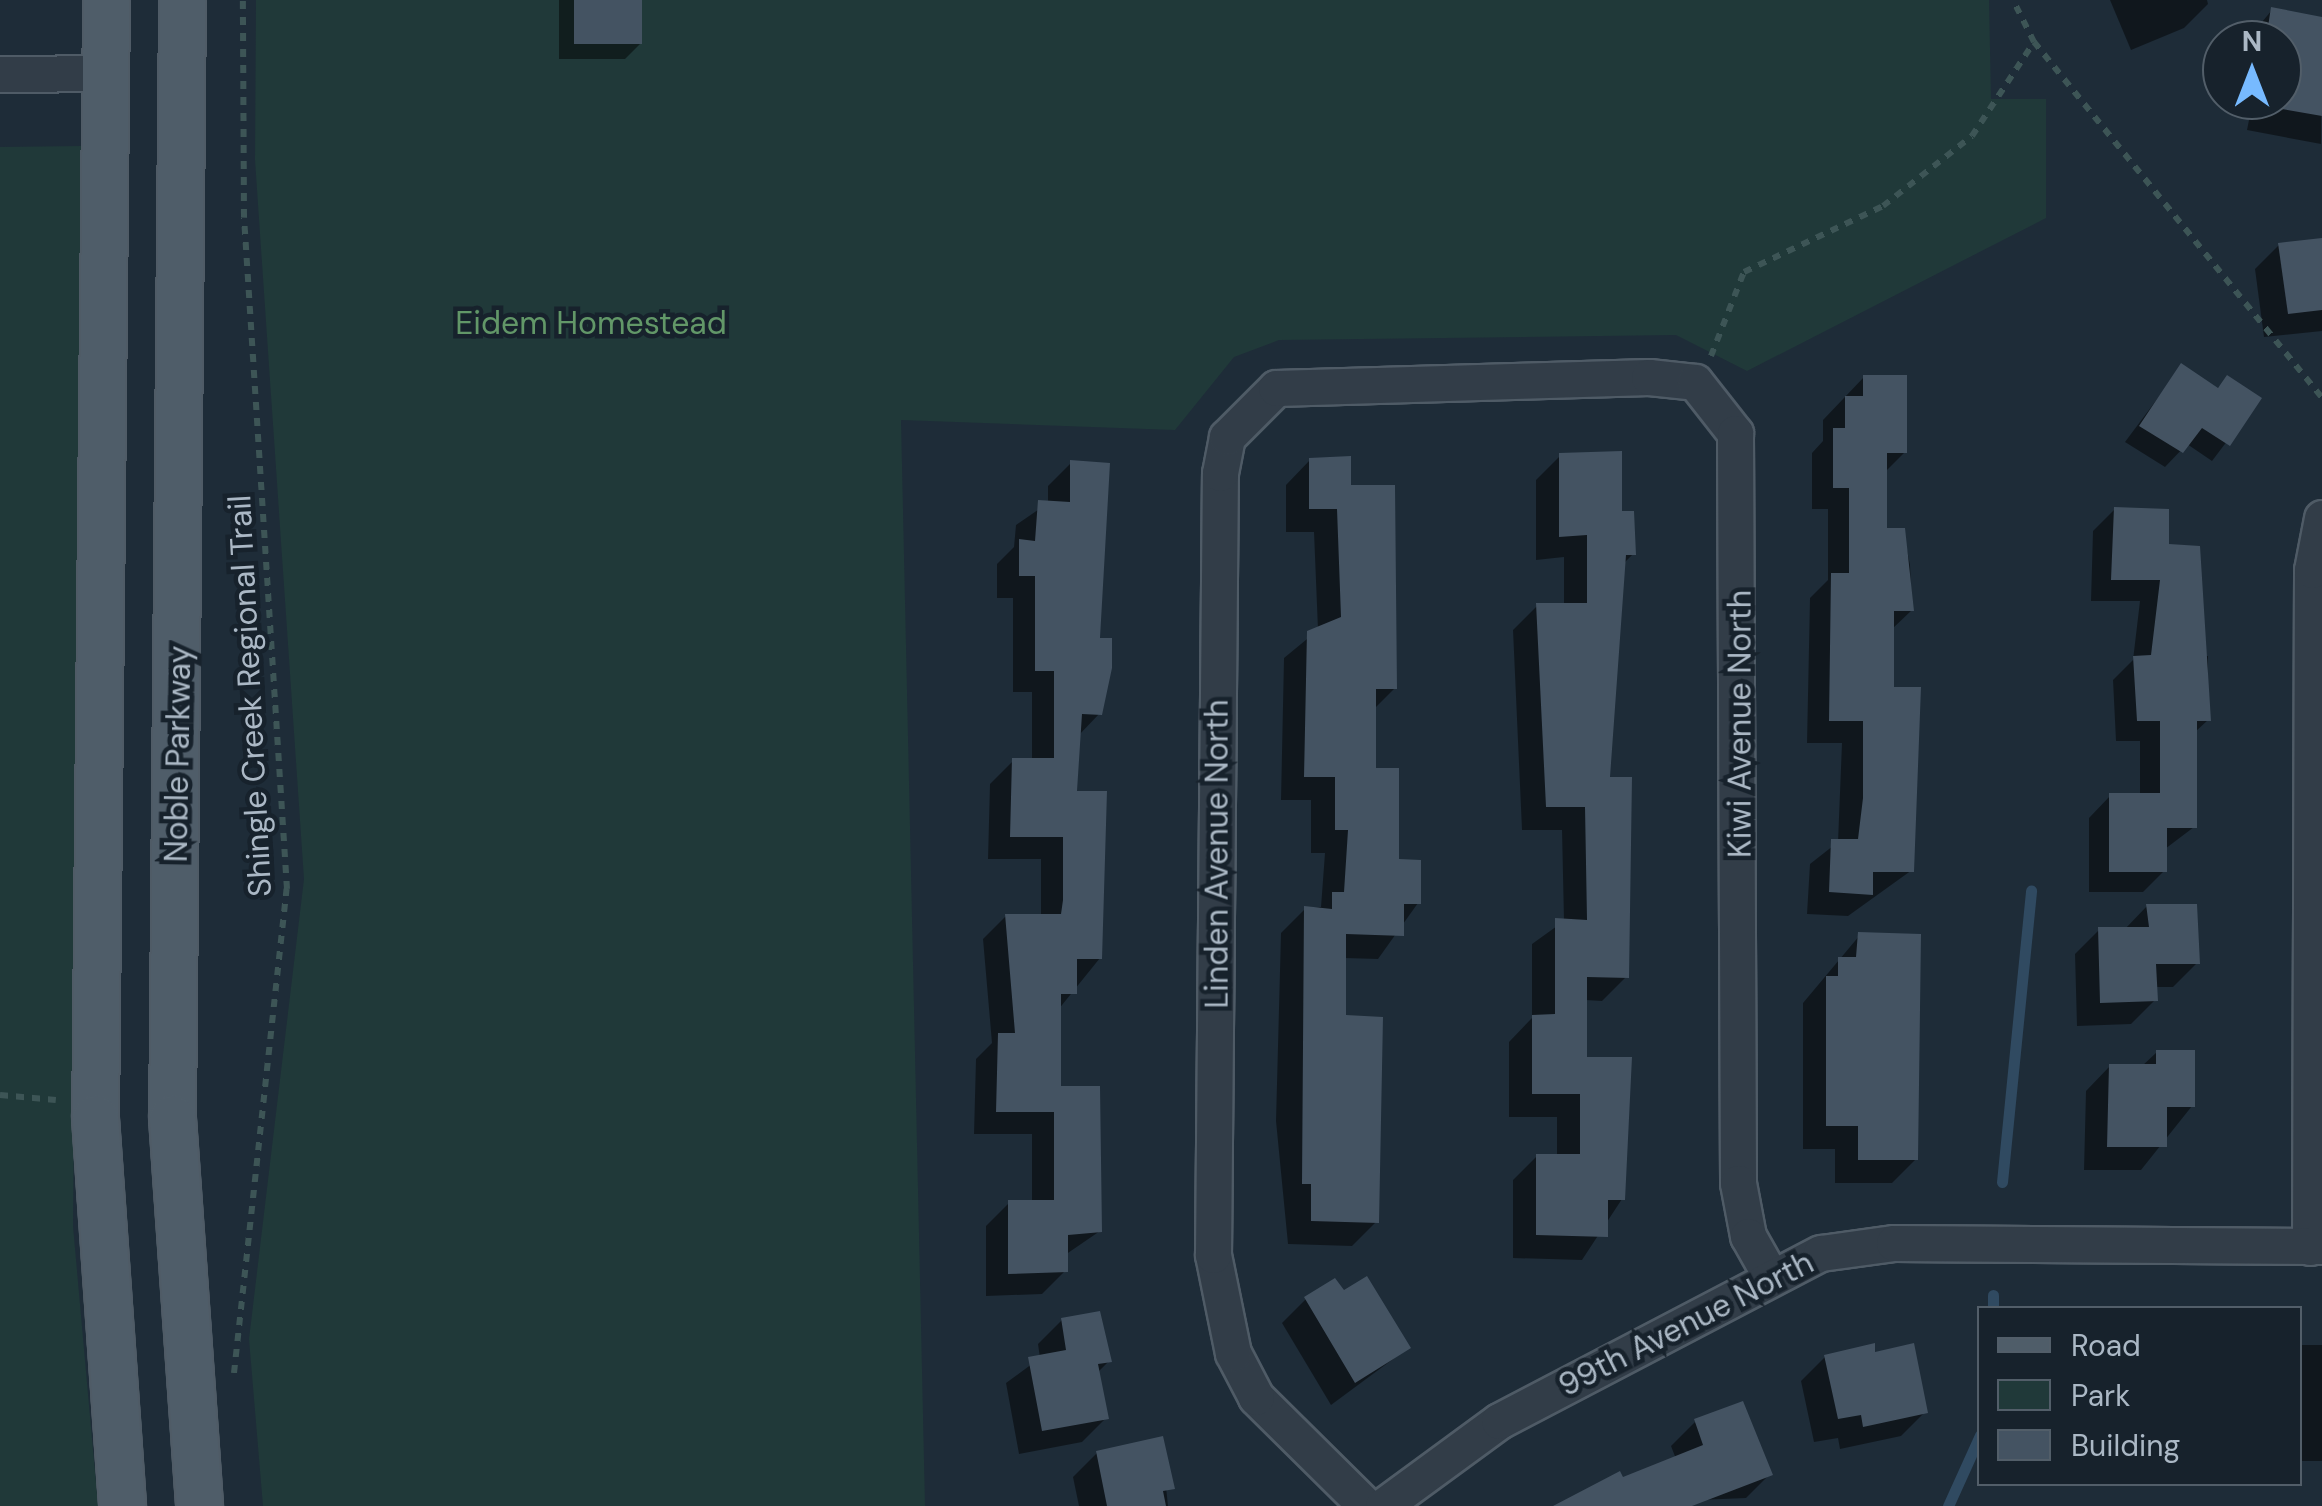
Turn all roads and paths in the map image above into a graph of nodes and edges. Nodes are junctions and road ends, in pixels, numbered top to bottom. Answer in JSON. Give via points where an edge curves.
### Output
{"nodes":[{"id":1,"x":106,"y":0,"type":"edge"},
{"id":2,"x":182,"y":0,"type":"edge"},
{"id":3,"x":242,"y":0,"type":"edge"},
{"id":4,"x":2013,"y":0,"type":"edge"},
{"id":5,"x":2034,"y":42,"type":"junction"},
{"id":6,"x":104,"y":72,"type":"junction"},
{"id":7,"x":0,"y":74,"type":"edge"},
{"id":8,"x":1695,"y":382,"type":"junction"},
{"id":9,"x":2322,"y":398,"type":"edge"},
{"id":10,"x":2322,"y":518,"type":"edge"},
{"id":11,"x":0,"y":1094,"type":"edge"},
{"id":12,"x":56,"y":1100,"type":"dead end"},
{"id":13,"x":2316,"y":1247,"type":"edge"},
{"id":14,"x":1770,"y":1275,"type":"junction"},
{"id":15,"x":234,"y":1387,"type":"dead end"},
{"id":16,"x":122,"y":1506,"type":"edge"},
{"id":17,"x":199,"y":1506,"type":"edge"},
{"id":18,"x":1366,"y":1506,"type":"edge"},
{"id":19,"x":1383,"y":1506,"type":"edge"}],
"edges":[{"from":1,"to":6,"type":"main road"},
{"from":2,"to":17,"type":"main road","name":"Noble Parkway","via":[[172,1118]]},
{"from":3,"to":15,"type":"path","name":"Shingle Creek Regional Trail","via":[[244,217],[287,889]]},
{"from":4,"to":5,"type":"path"},
{"from":5,"to":8,"type":"path","via":[[2006,94],[1929,175],[1744,272],[1736,313]]},
{"from":5,"to":9,"type":"path"},
{"from":6,"to":7,"type":"street"},
{"from":6,"to":16,"type":"main road","via":[[95,1118]]},
{"from":8,"to":14,"type":"street","name":"Kiwi Avenue North","via":[[1735,433],[1741,470],[1738,1183],[1748,1236]]},
{"from":8,"to":18,"type":"street","name":"Linden Avenue North","via":[[1494,379],[1276,388],[1227,437],[1220,473],[1220,1304],[1256,1398]]},
{"from":10,"to":13,"type":"street","via":[[2312,570]]},
{"from":11,"to":12,"type":"path"},
{"from":13,"to":14,"type":"street","name":"99th Avenue North","via":[[1859,1245]]},
{"from":14,"to":19,"type":"street","name":"99th Avenue North","via":[[1499,1420]]}]}
